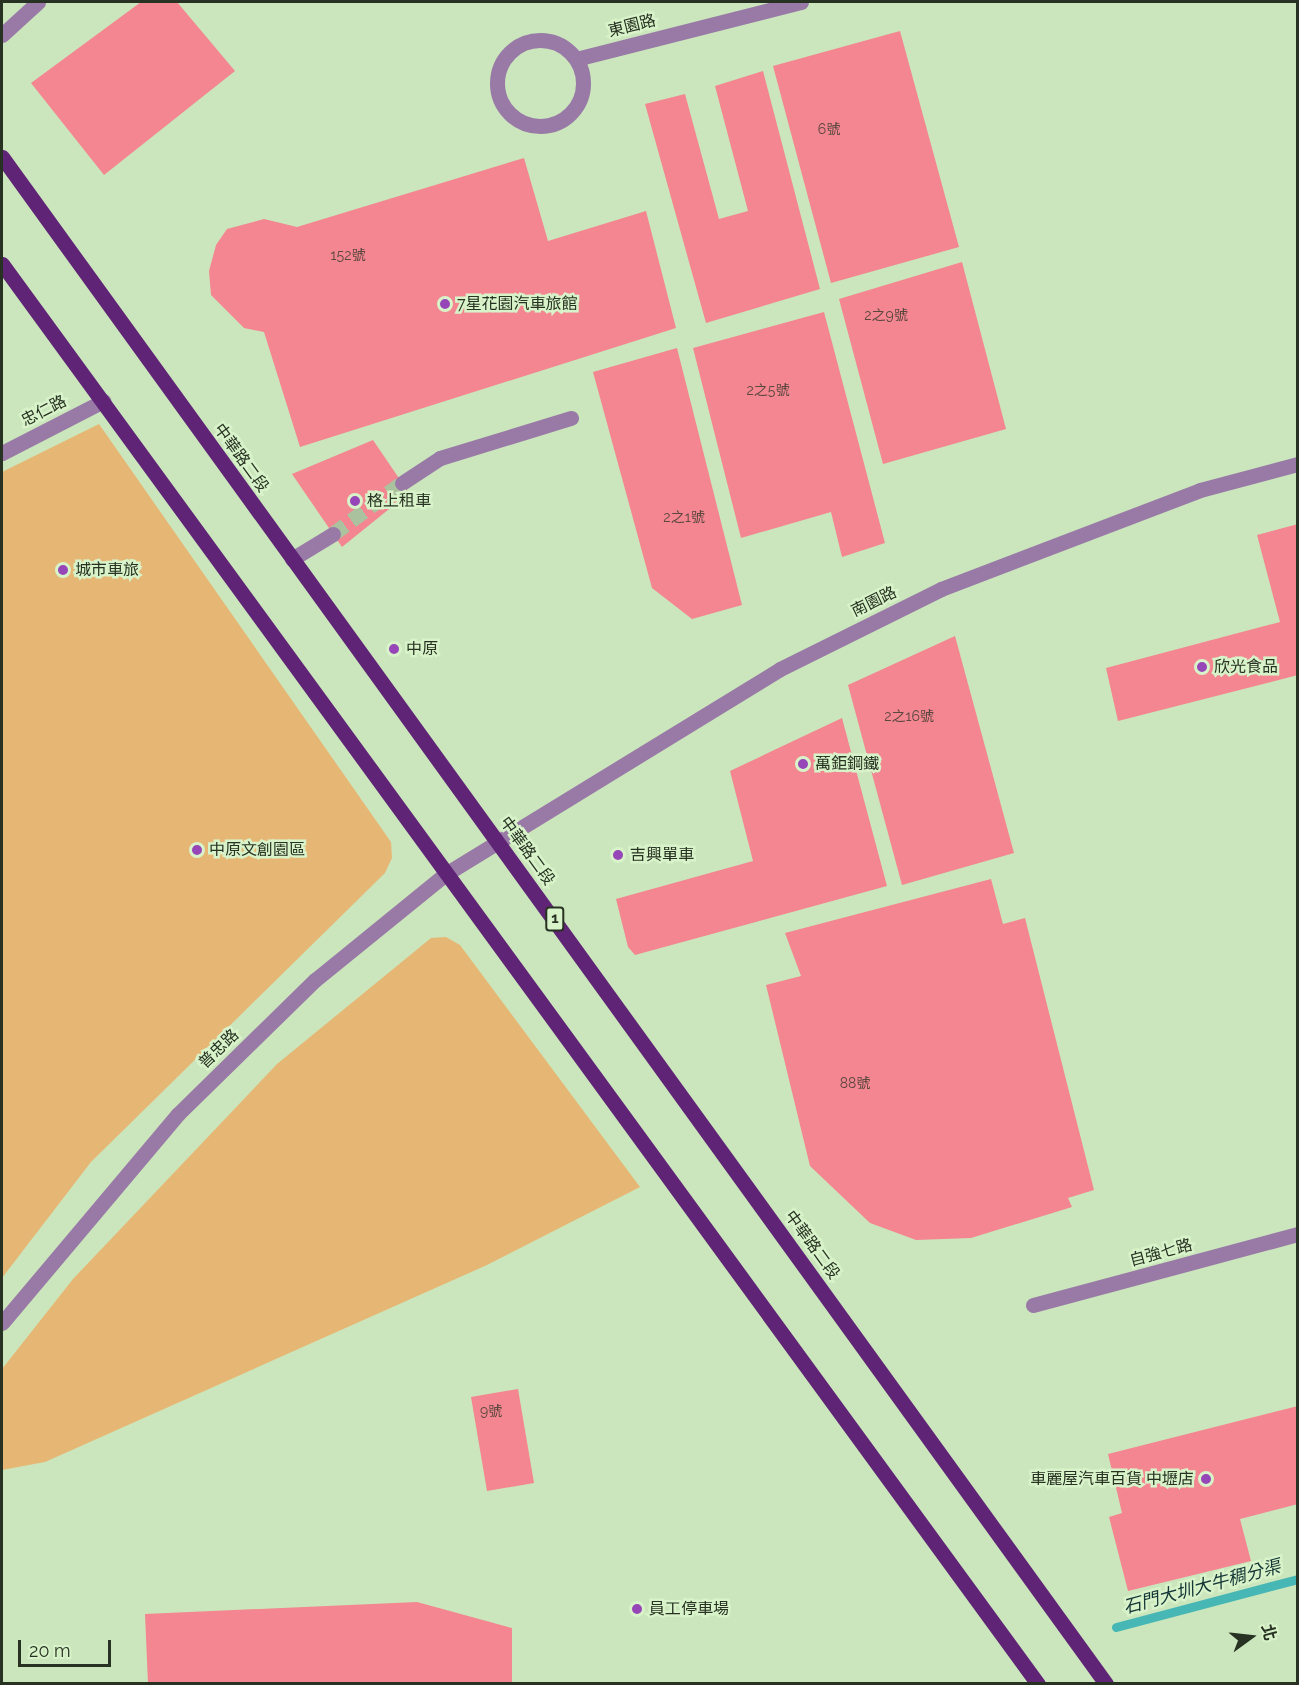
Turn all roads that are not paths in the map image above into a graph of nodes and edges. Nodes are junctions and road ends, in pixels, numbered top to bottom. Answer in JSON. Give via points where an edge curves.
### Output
{"nodes":[{"id":1,"x":38,"y":2,"type":"edge"},
{"id":2,"x":801,"y":2,"type":"edge"},
{"id":3,"x":2,"y":35,"type":"edge"},
{"id":4,"x":576,"y":59,"type":"junction"},
{"id":5,"x":2,"y":158,"type":"edge"},
{"id":6,"x":2,"y":264,"type":"edge"},
{"id":7,"x":103,"y":401,"type":"junction"},
{"id":8,"x":571,"y":418,"type":"dead end"},
{"id":9,"x":2,"y":453,"type":"edge"},
{"id":10,"x":1298,"y":464,"type":"edge"},
{"id":11,"x":402,"y":483,"type":"tunnel mouth"},
{"id":12,"x":333,"y":534,"type":"tunnel mouth"},
{"id":13,"x":292,"y":559,"type":"junction"},
{"id":14,"x":498,"y":841,"type":"junction"},
{"id":15,"x":444,"y":875,"type":"junction"},
{"id":16,"x":1298,"y":1234,"type":"edge"},
{"id":17,"x":1034,"y":1305,"type":"dead end"},
{"id":18,"x":2,"y":1323,"type":"edge"},
{"id":19,"x":1038,"y":1683,"type":"edge"},
{"id":20,"x":1106,"y":1683,"type":"edge"}],
"edges":[{"from":1,"to":3,"type":"street"},
{"from":2,"to":4,"type":"street","name":"東園路"},
{"from":4,"to":4,"type":"street","via":[[583,88],[570,114],[537,126],[516,119],[506,109],[499,96],[500,69],[516,47],[541,40],[567,49]]},
{"from":5,"to":13,"type":"main road","name":"中華路二段","number":"1"},
{"from":6,"to":7,"type":"main road"},
{"from":7,"to":9,"type":"street","name":"忠仁路"},
{"from":7,"to":15,"type":"main road"},
{"from":8,"to":11,"type":"street","via":[[440,458]]},
{"from":10,"to":14,"type":"street","name":"南園路","via":[[1200,490],[941,589],[780,669]]},
{"from":12,"to":13,"type":"street"},
{"from":13,"to":14,"type":"main road","name":"中華路二段","number":"1"},
{"from":14,"to":15,"type":"street","name":"普忠路"},
{"from":14,"to":20,"type":"main road","name":"中華路二段","number":"1"},
{"from":15,"to":18,"type":"street","name":"普忠路","via":[[315,980],[178,1114]]},
{"from":15,"to":19,"type":"main road"},
{"from":16,"to":17,"type":"street","name":"自強七路"}]}
